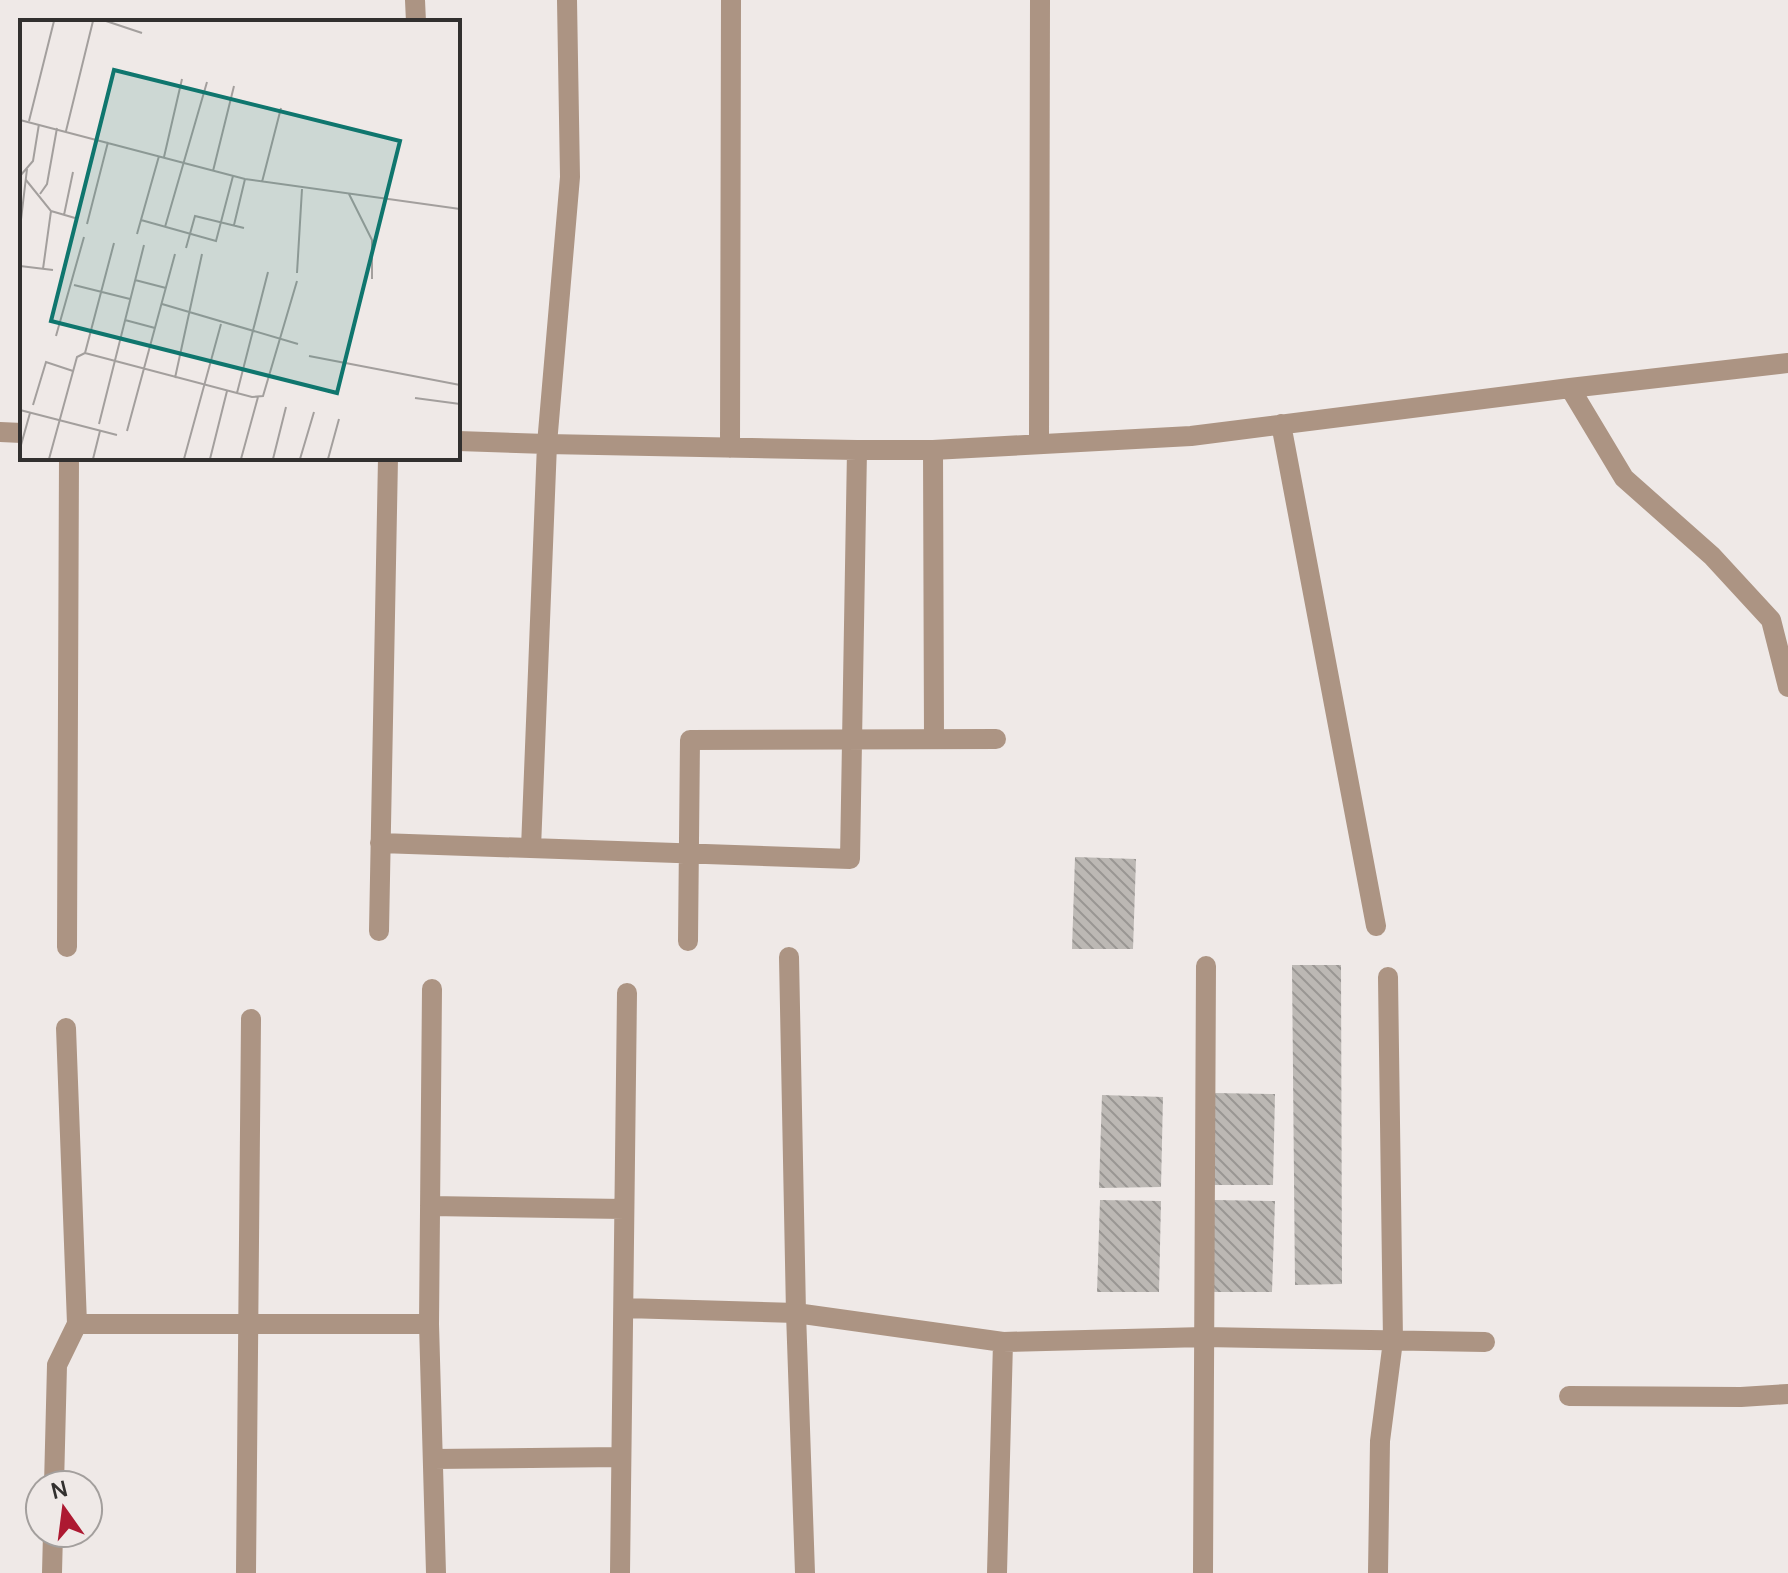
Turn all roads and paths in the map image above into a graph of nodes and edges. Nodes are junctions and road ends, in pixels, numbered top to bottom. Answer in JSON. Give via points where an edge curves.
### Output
{"nodes":[{"id":1,"x":415,"y":0,"type":"edge"},
{"id":2,"x":567,"y":0,"type":"edge"},
{"id":3,"x":731,"y":0,"type":"edge"},
{"id":4,"x":1040,"y":0,"type":"edge"},
{"id":5,"x":416,"y":20,"type":"edge"},
{"id":6,"x":1788,"y":363,"type":"edge"},
{"id":7,"x":1570,"y":388,"type":"junction"},
{"id":8,"x":1281,"y":424,"type":"junction"},
{"id":9,"x":0,"y":432,"type":"edge"},
{"id":10,"x":20,"y":433,"type":"edge"},
{"id":11,"x":460,"y":441,"type":"edge"},
{"id":12,"x":547,"y":444,"type":"junction"},
{"id":13,"x":1039,"y":444,"type":"junction"},
{"id":14,"x":730,"y":448,"type":"junction"},
{"id":15,"x":857,"y":450,"type":"junction"},
{"id":16,"x":933,"y":450,"type":"junction"},
{"id":17,"x":69,"y":460,"type":"edge"},
{"id":18,"x":388,"y":460,"type":"edge"},
{"id":19,"x":1788,"y":687,"type":"edge"},
{"id":20,"x":934,"y":739,"type":"junction"},
{"id":21,"x":996,"y":739,"type":"dead end"},
{"id":22,"x":852,"y":740,"type":"junction"},
{"id":23,"x":380,"y":843,"type":"junction"},
{"id":24,"x":531,"y":848,"type":"junction"},
{"id":25,"x":689,"y":853,"type":"junction"},
{"id":26,"x":1376,"y":926,"type":"dead end"},
{"id":27,"x":379,"y":931,"type":"dead end"},
{"id":28,"x":688,"y":941,"type":"dead end"},
{"id":29,"x":67,"y":947,"type":"dead end"},
{"id":30,"x":789,"y":957,"type":"dead end"},
{"id":31,"x":1206,"y":966,"type":"dead end"},
{"id":32,"x":1388,"y":977,"type":"dead end"},
{"id":33,"x":432,"y":989,"type":"dead end"},
{"id":34,"x":627,"y":993,"type":"dead end"},
{"id":35,"x":251,"y":1019,"type":"dead end"},
{"id":36,"x":66,"y":1028,"type":"dead end"},
{"id":37,"x":430,"y":1206,"type":"junction"},
{"id":38,"x":624,"y":1209,"type":"junction"},
{"id":39,"x":624,"y":1308,"type":"junction"},
{"id":40,"x":796,"y":1313,"type":"junction"},
{"id":41,"x":77,"y":1324,"type":"junction"},
{"id":42,"x":249,"y":1324,"type":"junction"},
{"id":43,"x":429,"y":1324,"type":"junction"},
{"id":44,"x":1204,"y":1337,"type":"junction"},
{"id":45,"x":1393,"y":1341,"type":"junction"},
{"id":46,"x":1003,"y":1342,"type":"junction"},
{"id":47,"x":1485,"y":1342,"type":"dead end"},
{"id":48,"x":1788,"y":1394,"type":"edge"},
{"id":49,"x":1569,"y":1396,"type":"dead end"},
{"id":50,"x":621,"y":1457,"type":"junction"},
{"id":51,"x":433,"y":1459,"type":"junction"},
{"id":52,"x":54,"y":1469,"type":"edge"},
{"id":53,"x":53,"y":1549,"type":"edge"},
{"id":54,"x":52,"y":1573,"type":"edge"},
{"id":55,"x":246,"y":1573,"type":"edge"},
{"id":56,"x":436,"y":1573,"type":"edge"},
{"id":57,"x":620,"y":1573,"type":"edge"},
{"id":58,"x":805,"y":1573,"type":"edge"},
{"id":59,"x":997,"y":1573,"type":"edge"},
{"id":60,"x":1203,"y":1573,"type":"edge"},
{"id":61,"x":1378,"y":1573,"type":"edge"}],
"edges":[{"from":1,"to":5,"type":"street"},
{"from":2,"to":12,"type":"street","via":[[570,177]]},
{"from":3,"to":14,"type":"street"},
{"from":4,"to":13,"type":"street"},
{"from":6,"to":7,"type":"street"},
{"from":7,"to":8,"type":"street"},
{"from":7,"to":19,"type":"street","via":[[1624,478],[1712,556],[1771,620]]},
{"from":8,"to":13,"type":"street","via":[[1191,436]]},
{"from":8,"to":26,"type":"street"},
{"from":9,"to":10,"type":"street"},
{"from":11,"to":12,"type":"street"},
{"from":12,"to":14,"type":"street"},
{"from":12,"to":24,"type":"street"},
{"from":13,"to":16,"type":"street"},
{"from":14,"to":15,"type":"street"},
{"from":15,"to":16,"type":"street"},
{"from":15,"to":22,"type":"street"},
{"from":16,"to":20,"type":"street"},
{"from":17,"to":29,"type":"street"},
{"from":18,"to":23,"type":"street"},
{"from":20,"to":21,"type":"street"},
{"from":20,"to":22,"type":"street"},
{"from":22,"to":25,"type":"street","via":[[690,740]]},
{"from":22,"to":25,"type":"street","via":[[850,859]]},
{"from":23,"to":24,"type":"street"},
{"from":23,"to":27,"type":"street"},
{"from":24,"to":25,"type":"street"},
{"from":25,"to":28,"type":"street"},
{"from":30,"to":40,"type":"street"},
{"from":31,"to":44,"type":"street"},
{"from":32,"to":45,"type":"street"},
{"from":33,"to":37,"type":"street"},
{"from":34,"to":38,"type":"street"},
{"from":35,"to":42,"type":"street"},
{"from":36,"to":41,"type":"street"},
{"from":37,"to":38,"type":"street"},
{"from":37,"to":43,"type":"street"},
{"from":38,"to":39,"type":"street"},
{"from":39,"to":40,"type":"street"},
{"from":39,"to":50,"type":"street"},
{"from":40,"to":46,"type":"street"},
{"from":40,"to":58,"type":"street"},
{"from":41,"to":42,"type":"street"},
{"from":41,"to":52,"type":"street","via":[[57,1365]]},
{"from":42,"to":43,"type":"street"},
{"from":42,"to":55,"type":"street"},
{"from":43,"to":51,"type":"street"},
{"from":44,"to":45,"type":"street"},
{"from":44,"to":46,"type":"street"},
{"from":44,"to":60,"type":"street"},
{"from":45,"to":47,"type":"street"},
{"from":45,"to":61,"type":"street","via":[[1380,1441]]},
{"from":46,"to":59,"type":"street"},
{"from":48,"to":49,"type":"street"},
{"from":50,"to":51,"type":"street"},
{"from":50,"to":57,"type":"street"},
{"from":51,"to":56,"type":"street"},
{"from":53,"to":54,"type":"street"}]}
